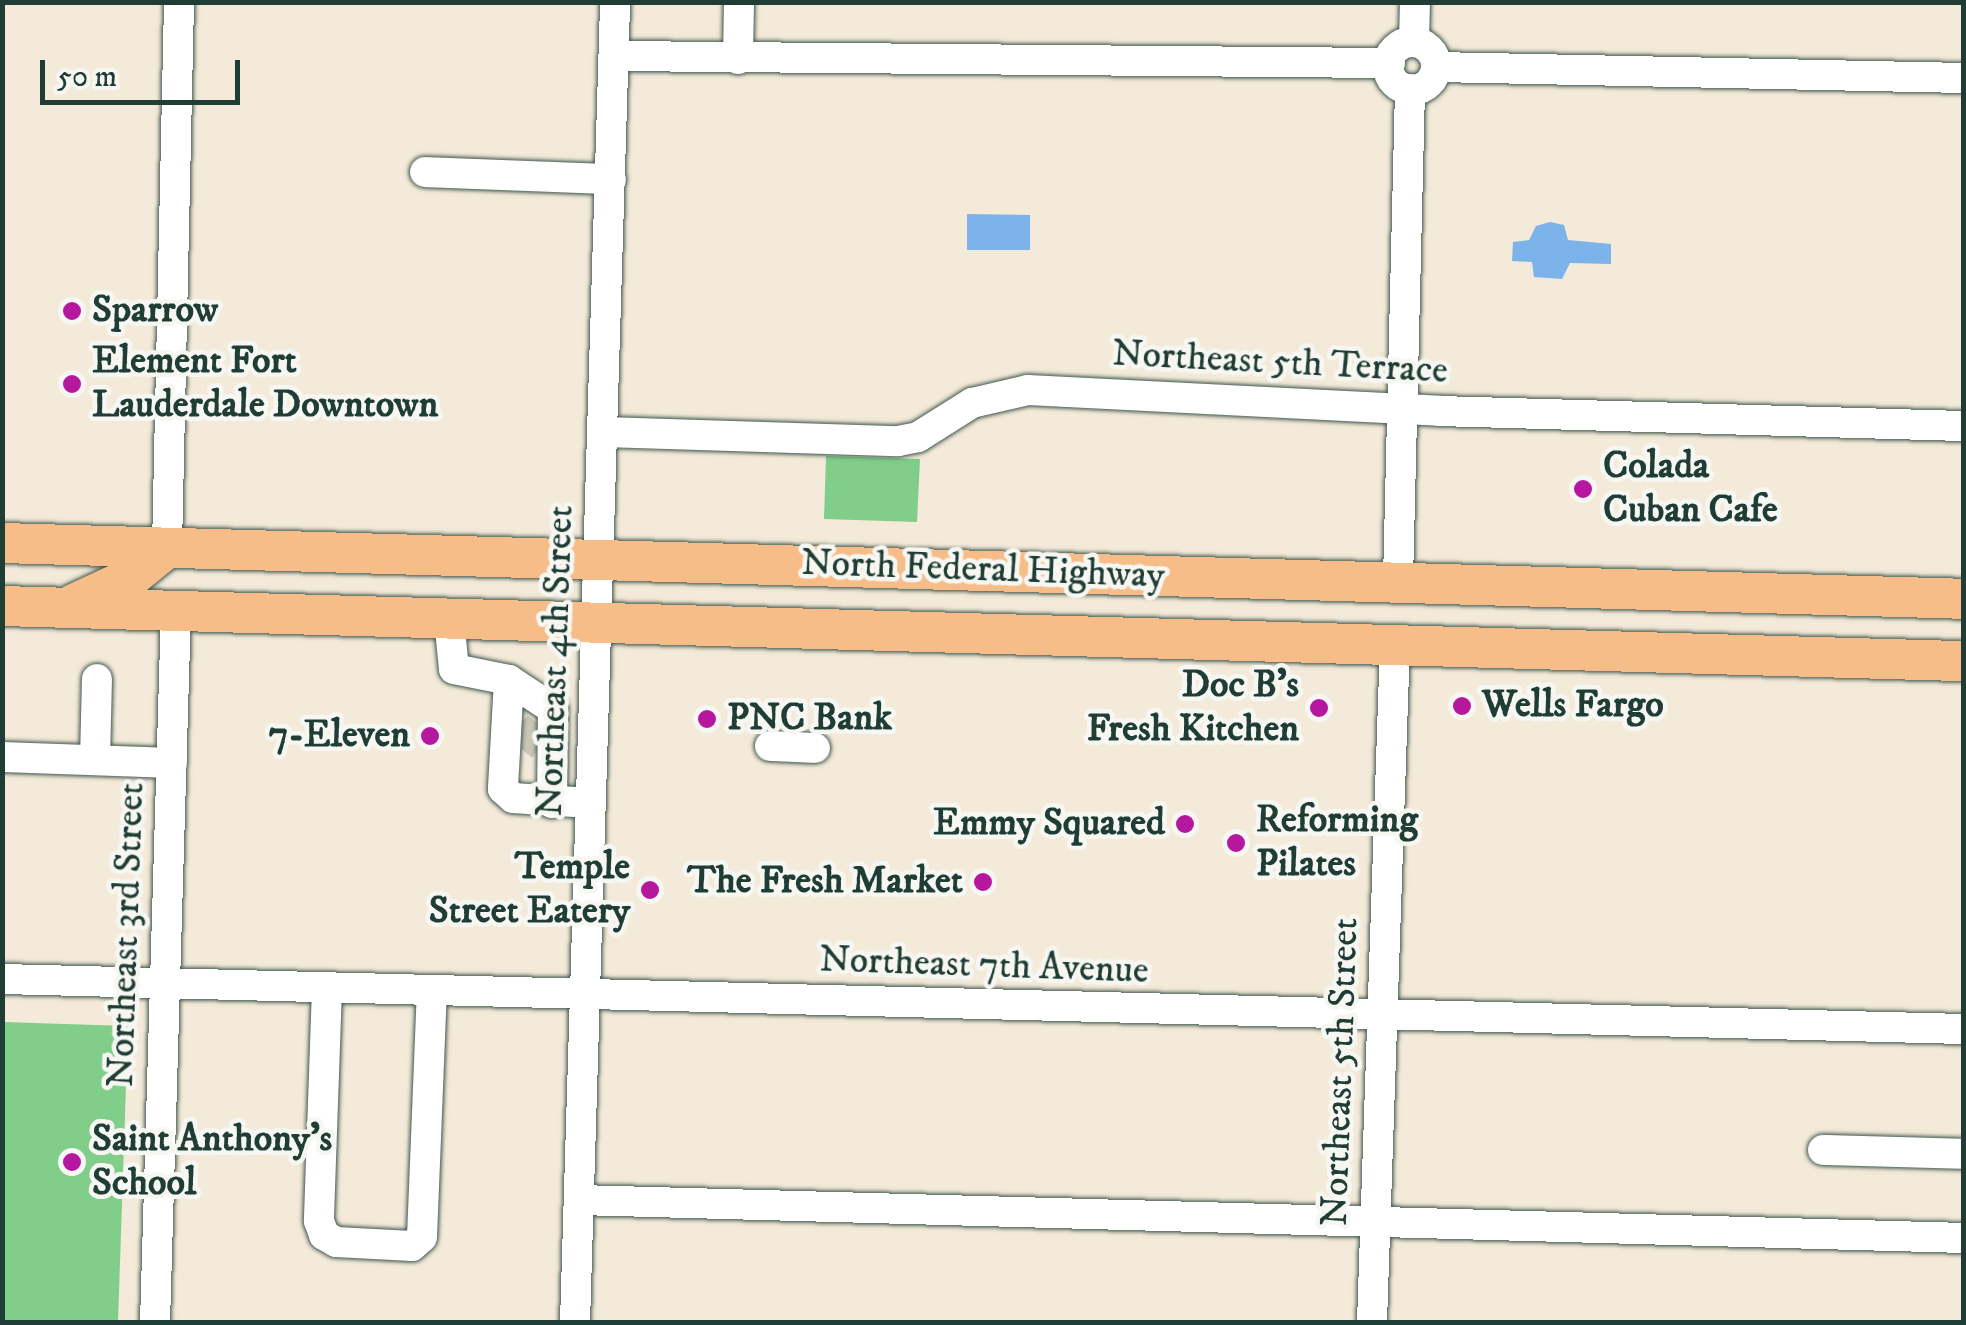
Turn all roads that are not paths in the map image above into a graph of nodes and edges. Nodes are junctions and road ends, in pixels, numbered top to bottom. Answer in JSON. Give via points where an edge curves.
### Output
{"nodes":[{"id":1,"x":179,"y":2,"type":"edge"},
{"id":2,"x":615,"y":2,"type":"edge"},
{"id":3,"x":739,"y":2,"type":"edge"},
{"id":4,"x":1415,"y":2,"type":"edge"},
{"id":5,"x":1414,"y":42,"type":"junction"},
{"id":6,"x":615,"y":56,"type":"junction"},
{"id":7,"x":738,"y":59,"type":"junction"},
{"id":8,"x":1390,"y":63,"type":"junction"},
{"id":9,"x":1436,"y":67,"type":"junction"},
{"id":10,"x":1964,"y":78,"type":"edge"},
{"id":11,"x":1410,"y":90,"type":"junction"},
{"id":12,"x":425,"y":172,"type":"dead end"},
{"id":13,"x":612,"y":179,"type":"junction"},
{"id":14,"x":1404,"y":409,"type":"junction"},
{"id":15,"x":1964,"y":426,"type":"edge"},
{"id":16,"x":604,"y":432,"type":"junction"},
{"id":17,"x":2,"y":543,"type":"edge"},
{"id":18,"x":167,"y":548,"type":"junction"},
{"id":19,"x":600,"y":558,"type":"junction"},
{"id":20,"x":1398,"y":581,"type":"junction"},
{"id":21,"x":1487,"y":584,"type":"junction"},
{"id":22,"x":1964,"y":600,"type":"edge"},
{"id":23,"x":2,"y":606,"type":"edge"},
{"id":24,"x":66,"y":608,"type":"junction"},
{"id":25,"x":176,"y":611,"type":"junction"},
{"id":26,"x":450,"y":618,"type":"junction"},
{"id":27,"x":597,"y":622,"type":"junction"},
{"id":28,"x":1320,"y":642,"type":"junction"},
{"id":29,"x":1395,"y":644,"type":"junction"},
{"id":30,"x":1964,"y":660,"type":"edge"},
{"id":31,"x":96,"y":679,"type":"dead end"},
{"id":32,"x":510,"y":680,"type":"junction"},
{"id":33,"x":770,"y":746,"type":"dead end"},
{"id":34,"x":815,"y":748,"type":"dead end"},
{"id":35,"x":2,"y":757,"type":"edge"},
{"id":36,"x":96,"y":760,"type":"junction"},
{"id":37,"x":172,"y":763,"type":"junction"},
{"id":38,"x":552,"y":803,"type":"junction"},
{"id":39,"x":590,"y":803,"type":"junction"},
{"id":40,"x":2,"y":979,"type":"edge"},
{"id":41,"x":166,"y":984,"type":"junction"},
{"id":42,"x":327,"y":988,"type":"junction"},
{"id":43,"x":432,"y":991,"type":"junction"},
{"id":44,"x":585,"y":995,"type":"junction"},
{"id":45,"x":1384,"y":1017,"type":"junction"},
{"id":46,"x":1964,"y":1028,"type":"edge"},
{"id":47,"x":1822,"y":1150,"type":"dead end"},
{"id":48,"x":1964,"y":1154,"type":"edge"},
{"id":49,"x":579,"y":1200,"type":"junction"},
{"id":50,"x":1376,"y":1222,"type":"junction"},
{"id":51,"x":1964,"y":1238,"type":"edge"},
{"id":52,"x":156,"y":1322,"type":"edge"},
{"id":53,"x":575,"y":1322,"type":"edge"},
{"id":54,"x":1372,"y":1322,"type":"edge"}],
"edges":[{"from":1,"to":18,"type":"street"},
{"from":2,"to":6,"type":"street","name":"Northeast 4th Street"},
{"from":3,"to":7,"type":"street"},
{"from":4,"to":5,"type":"street"},
{"from":5,"to":8,"type":"street","via":[[1399,46]]},
{"from":5,"to":9,"type":"street","via":[[1429,49]]},
{"from":6,"to":7,"type":"street"},
{"from":6,"to":13,"type":"street","name":"Northeast 4th Street"},
{"from":7,"to":8,"type":"street"},
{"from":8,"to":11,"type":"street","via":[[1395,82]]},
{"from":9,"to":10,"type":"street"},
{"from":9,"to":11,"type":"street","via":[[1429,83]]},
{"from":11,"to":14,"type":"street"},
{"from":12,"to":13,"type":"street"},
{"from":13,"to":16,"type":"street","name":"Northeast 4th Street"},
{"from":14,"to":15,"type":"street","name":"Northeast 5th Terrace"},
{"from":14,"to":16,"type":"street","name":"Northeast 5th Terrace","via":[[1028,390],[972,403],[918,437],[898,441]]},
{"from":14,"to":20,"type":"street"},
{"from":16,"to":19,"type":"street","name":"Northeast 4th Street"},
{"from":17,"to":18,"type":"main road","name":"North Federal Highway"},
{"from":18,"to":19,"type":"main road","name":"North Federal Highway"},
{"from":18,"to":24,"type":"main road","via":[[130,578]]},
{"from":19,"to":20,"type":"main road","name":"North Federal Highway"},
{"from":19,"to":27,"type":"street","name":"Northeast 4th Street"},
{"from":20,"to":21,"type":"main road","name":"North Federal Highway"},
{"from":20,"to":28,"type":"main road","via":[[1367,616]]},
{"from":21,"to":22,"type":"main road","name":"North Federal Highway"},
{"from":21,"to":29,"type":"main road","via":[[1430,610]]},
{"from":23,"to":24,"type":"main road","name":"North Federal Highway"},
{"from":24,"to":25,"type":"main road","name":"North Federal Highway"},
{"from":25,"to":26,"type":"main road","name":"North Federal Highway"},
{"from":25,"to":37,"type":"street","name":"Northeast 3rd Street"},
{"from":26,"to":27,"type":"main road","name":"North Federal Highway"},
{"from":26,"to":32,"type":"street","via":[[454,669]]},
{"from":27,"to":28,"type":"main road","name":"North Federal Highway"},
{"from":27,"to":39,"type":"street","name":"Northeast 4th Street"},
{"from":28,"to":29,"type":"main road","name":"North Federal Highway"},
{"from":29,"to":30,"type":"main road","name":"North Federal Highway"},
{"from":29,"to":45,"type":"street","name":"Northeast 5th Street"},
{"from":31,"to":36,"type":"street"},
{"from":32,"to":38,"type":"street","via":[[553,709]]},
{"from":32,"to":38,"type":"street","via":[[503,789],[514,798]]},
{"from":33,"to":34,"type":"street"},
{"from":35,"to":36,"type":"street"},
{"from":36,"to":37,"type":"street"},
{"from":37,"to":41,"type":"street","name":"Northeast 3rd Street"},
{"from":38,"to":39,"type":"street"},
{"from":39,"to":44,"type":"street","name":"Northeast 4th Street"},
{"from":40,"to":41,"type":"street","name":"Northeast 7th Avenue"},
{"from":41,"to":42,"type":"street","name":"Northeast 7th Avenue"},
{"from":41,"to":52,"type":"street","name":"Northeast 3rd Street"},
{"from":42,"to":43,"type":"street","name":"Northeast 7th Avenue"},
{"from":42,"to":43,"type":"street","via":[[319,1222],[336,1242],[412,1246],[422,1237]]},
{"from":43,"to":44,"type":"street","name":"Northeast 7th Avenue"},
{"from":44,"to":45,"type":"street","name":"Northeast 7th Avenue"},
{"from":44,"to":49,"type":"street","name":"Northeast 4th Street"},
{"from":45,"to":46,"type":"street","name":"Northeast 7th Avenue"},
{"from":45,"to":50,"type":"street","name":"Northeast 5th Street"},
{"from":47,"to":48,"type":"street"},
{"from":49,"to":50,"type":"street"},
{"from":49,"to":53,"type":"street","name":"Northeast 4th Street"},
{"from":50,"to":51,"type":"street"},
{"from":50,"to":54,"type":"street","name":"Northeast 5th Street"}]}
